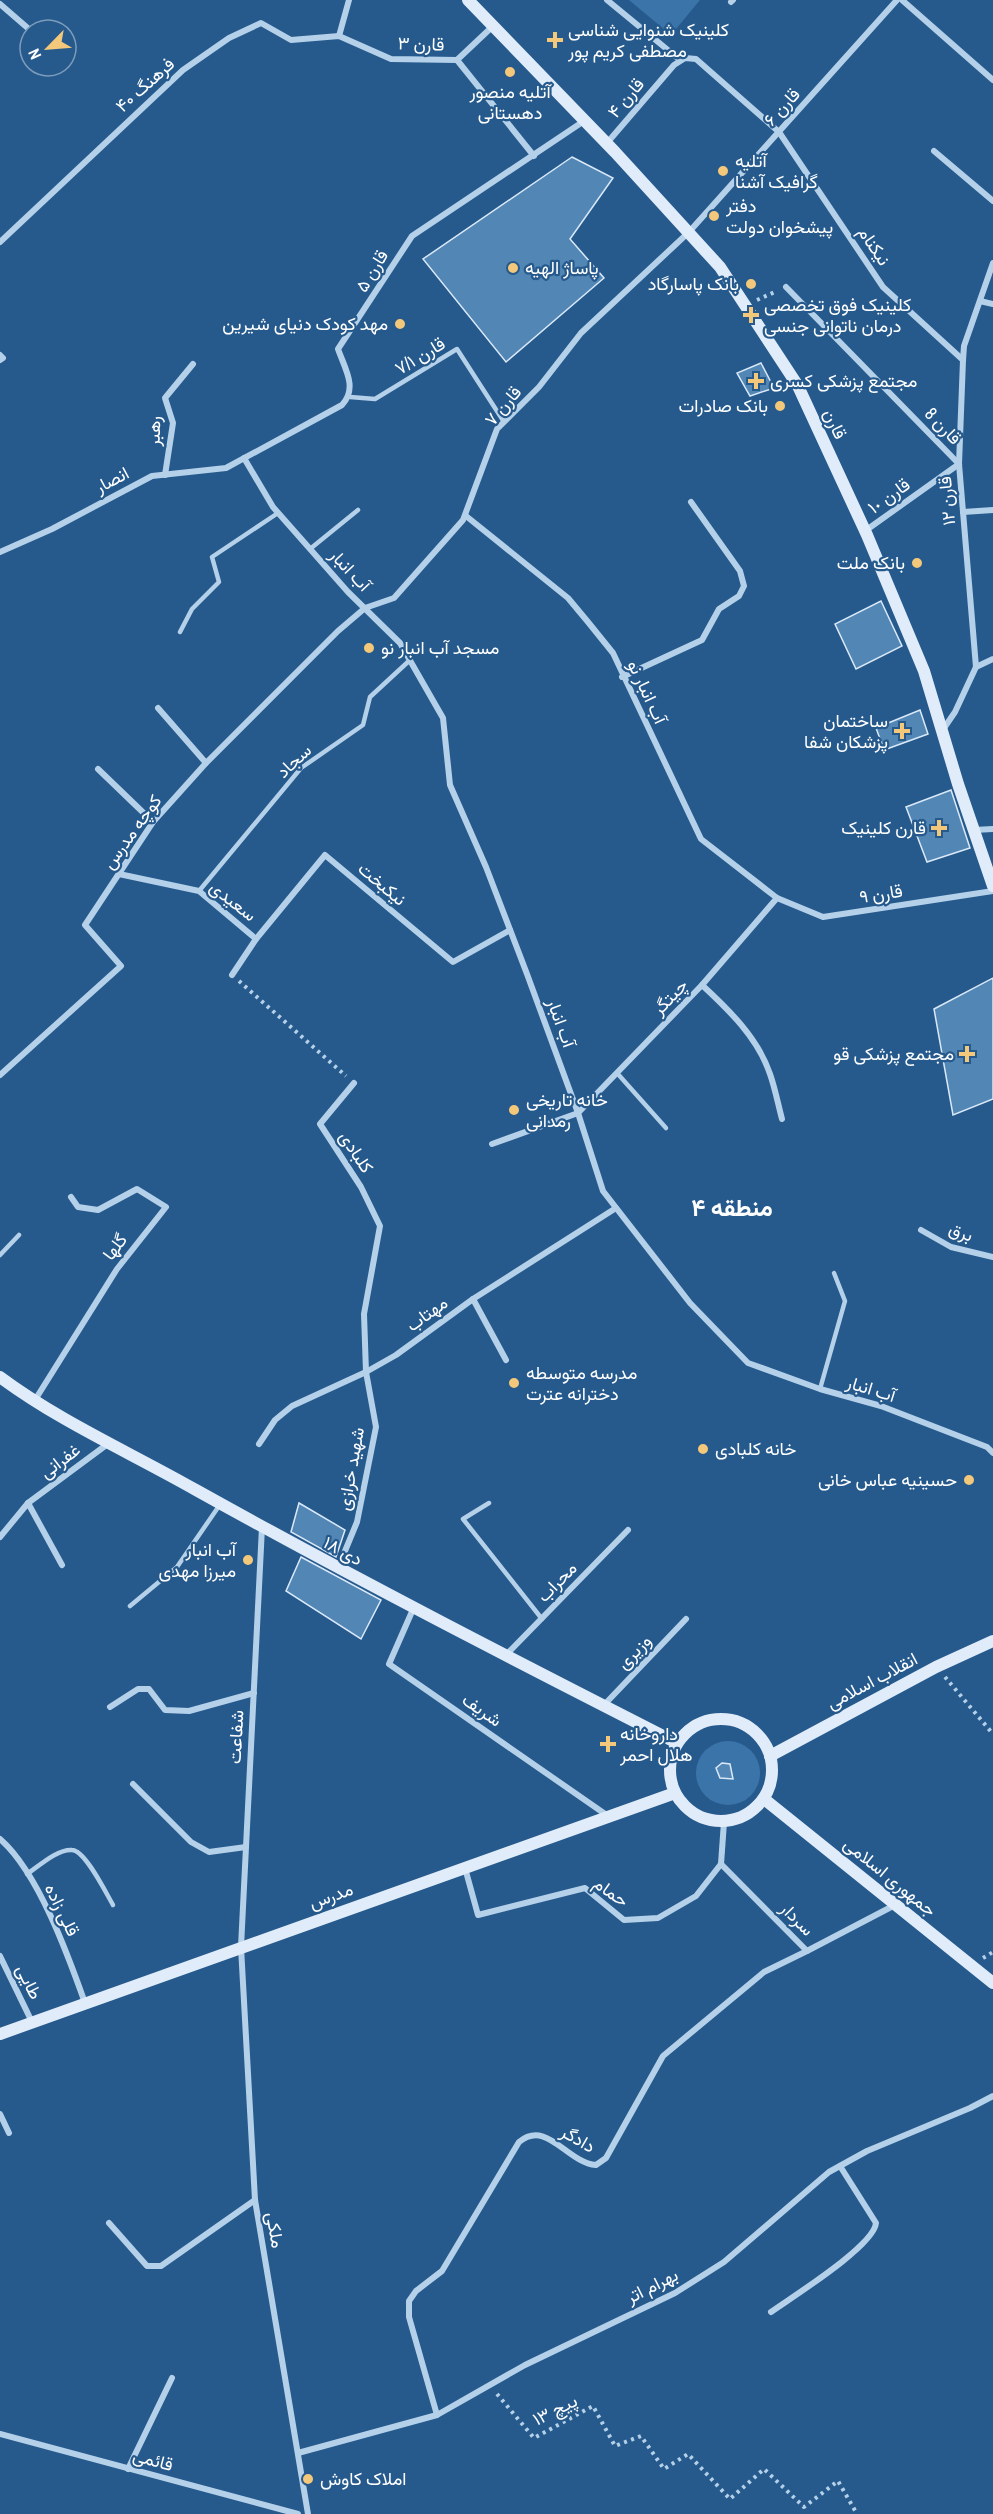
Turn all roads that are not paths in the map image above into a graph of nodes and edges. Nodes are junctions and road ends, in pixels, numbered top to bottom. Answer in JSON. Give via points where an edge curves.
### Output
{"nodes":[{"id":1,"x":349,"y":0,"type":"edge"},
{"id":2,"x":468,"y":0,"type":"edge"},
{"id":3,"x":607,"y":0,"type":"edge"},
{"id":4,"x":897,"y":0,"type":"edge"},
{"id":5,"x":902,"y":0,"type":"edge"},
{"id":6,"x":0,"y":4,"type":"edge"},
{"id":7,"x":18,"y":20,"type":"edge"},
{"id":8,"x":493,"y":26,"type":"junction"},
{"id":9,"x":339,"y":36,"type":"junction"},
{"id":10,"x":457,"y":60,"type":"junction"},
{"id":11,"x":680,"y":60,"type":"junction"},
{"id":12,"x":993,"y":80,"type":"edge"},
{"id":13,"x":585,"y":121,"type":"junction"},
{"id":14,"x":779,"y":132,"type":"junction"},
{"id":15,"x":607,"y":143,"type":"junction"},
{"id":16,"x":934,"y":151,"type":"dead end"},
{"id":17,"x":534,"y":156,"type":"junction"},
{"id":18,"x":993,"y":201,"type":"edge"},
{"id":19,"x":689,"y":232,"type":"junction"},
{"id":20,"x":0,"y":242,"type":"edge"},
{"id":21,"x":993,"y":263,"type":"edge"},
{"id":22,"x":786,"y":287,"type":"road end"},
{"id":23,"x":980,"y":301,"type":"junction"},
{"id":24,"x":993,"y":304,"type":"edge"},
{"id":25,"x":0,"y":355,"type":"edge"},
{"id":26,"x":0,"y":360,"type":"edge"},
{"id":27,"x":963,"y":360,"type":"junction"},
{"id":28,"x":194,"y":364,"type":"dead end"},
{"id":29,"x":350,"y":397,"type":"junction"},
{"id":30,"x":504,"y":422,"type":"junction"},
{"id":31,"x":244,"y":458,"type":"junction"},
{"id":32,"x":958,"y":464,"type":"junction"},
{"id":33,"x":165,"y":475,"type":"junction"},
{"id":34,"x":691,"y":502,"type":"dead end"},
{"id":35,"x":358,"y":510,"type":"dead end"},
{"id":36,"x":993,"y":510,"type":"edge"},
{"id":37,"x":963,"y":512,"type":"junction"},
{"id":38,"x":278,"y":513,"type":"junction"},
{"id":39,"x":466,"y":516,"type":"junction"},
{"id":40,"x":865,"y":531,"type":"junction"},
{"id":41,"x":310,"y":549,"type":"junction"},
{"id":42,"x":0,"y":552,"type":"edge"},
{"id":43,"x":365,"y":608,"type":"junction"},
{"id":44,"x":180,"y":632,"type":"dead end"},
{"id":45,"x":993,"y":659,"type":"edge"},
{"id":46,"x":410,"y":660,"type":"junction"},
{"id":47,"x":976,"y":667,"type":"junction"},
{"id":48,"x":622,"y":677,"type":"junction"},
{"id":49,"x":158,"y":708,"type":"dead end"},
{"id":50,"x":942,"y":731,"type":"junction"},
{"id":51,"x":206,"y":763,"type":"junction"},
{"id":52,"x":98,"y":769,"type":"dead end"},
{"id":53,"x":153,"y":822,"type":"junction"},
{"id":54,"x":993,"y":829,"type":"edge"},
{"id":55,"x":974,"y":830,"type":"junction"},
{"id":56,"x":119,"y":874,"type":"junction"},
{"id":57,"x":993,"y":886,"type":"edge"},
{"id":58,"x":199,"y":891,"type":"junction"},
{"id":59,"x":993,"y":891,"type":"edge"},
{"id":60,"x":777,"y":898,"type":"junction"},
{"id":61,"x":510,"y":930,"type":"junction"},
{"id":62,"x":256,"y":939,"type":"junction"},
{"id":63,"x":232,"y":975,"type":"road end"},
{"id":64,"x":702,"y":985,"type":"junction"},
{"id":65,"x":617,"y":1073,"type":"junction"},
{"id":66,"x":0,"y":1075,"type":"edge"},
{"id":67,"x":354,"y":1083,"type":"road end"},
{"id":68,"x":578,"y":1113,"type":"junction"},
{"id":69,"x":782,"y":1119,"type":"dead end"},
{"id":70,"x":666,"y":1128,"type":"dead end"},
{"id":71,"x":492,"y":1144,"type":"dead end"},
{"id":72,"x":71,"y":1197,"type":"dead end"},
{"id":73,"x":616,"y":1208,"type":"junction"},
{"id":74,"x":921,"y":1230,"type":"dead end"},
{"id":75,"x":19,"y":1235,"type":"dead end"},
{"id":76,"x":0,"y":1255,"type":"edge"},
{"id":77,"x":993,"y":1257,"type":"edge"},
{"id":78,"x":834,"y":1274,"type":"dead end"},
{"id":79,"x":473,"y":1299,"type":"junction"},
{"id":80,"x":506,"y":1360,"type":"dead end"},
{"id":81,"x":366,"y":1372,"type":"junction"},
{"id":82,"x":0,"y":1377,"type":"edge"},
{"id":83,"x":820,"y":1389,"type":"junction"},
{"id":84,"x":33,"y":1402,"type":"junction"},
{"id":85,"x":111,"y":1442,"type":"junction"},
{"id":86,"x":259,"y":1444,"type":"dead end"},
{"id":87,"x":993,"y":1454,"type":"edge"},
{"id":88,"x":28,"y":1503,"type":"junction"},
{"id":89,"x":221,"y":1503,"type":"junction"},
{"id":90,"x":489,"y":1503,"type":"dead end"},
{"id":91,"x":262,"y":1527,"type":"junction"},
{"id":92,"x":628,"y":1530,"type":"dead end"},
{"id":93,"x":0,"y":1537,"type":"edge"},
{"id":94,"x":62,"y":1565,"type":"dead end"},
{"id":95,"x":338,"y":1569,"type":"junction"},
{"id":96,"x":130,"y":1606,"type":"dead end"},
{"id":97,"x":414,"y":1607,"type":"junction"},
{"id":98,"x":542,"y":1619,"type":"junction"},
{"id":99,"x":686,"y":1619,"type":"dead end"},
{"id":100,"x":993,"y":1641,"type":"edge"},
{"id":101,"x":507,"y":1655,"type":"junction"},
{"id":102,"x":254,"y":1693,"type":"junction"},
{"id":103,"x":603,"y":1706,"type":"junction"},
{"id":104,"x":110,"y":1707,"type":"dead end"},
{"id":105,"x":677,"y":1743,"type":"junction"},
{"id":106,"x":770,"y":1756,"type":"junction"},
{"id":107,"x":133,"y":1784,"type":"dead end"},
{"id":108,"x":675,"y":1793,"type":"junction"},
{"id":109,"x":764,"y":1799,"type":"junction"},
{"id":110,"x":609,"y":1817,"type":"junction"},
{"id":111,"x":724,"y":1822,"type":"junction"},
{"id":112,"x":0,"y":1839,"type":"edge"},
{"id":113,"x":246,"y":1848,"type":"junction"},
{"id":114,"x":721,"y":1864,"type":"junction"},
{"id":115,"x":465,"y":1868,"type":"junction"},
{"id":116,"x":27,"y":1874,"type":"junction"},
{"id":117,"x":896,"y":1904,"type":"junction"},
{"id":118,"x":113,"y":1905,"type":"dead end"},
{"id":119,"x":241,"y":1947,"type":"junction"},
{"id":120,"x":807,"y":1951,"type":"junction"},
{"id":121,"x":0,"y":1956,"type":"edge"},
{"id":122,"x":993,"y":1983,"type":"edge"},
{"id":123,"x":85,"y":2003,"type":"junction"},
{"id":124,"x":32,"y":2022,"type":"junction"},
{"id":125,"x":0,"y":2034,"type":"edge"},
{"id":126,"x":993,"y":2096,"type":"edge"},
{"id":127,"x":0,"y":2114,"type":"edge"},
{"id":128,"x":9,"y":2133,"type":"dead end"},
{"id":129,"x":840,"y":2166,"type":"junction"},
{"id":130,"x":255,"y":2200,"type":"junction"},
{"id":131,"x":109,"y":2223,"type":"dead end"},
{"id":132,"x":771,"y":2312,"type":"dead end"},
{"id":133,"x":172,"y":2378,"type":"dead end"},
{"id":134,"x":436,"y":2415,"type":"junction"},
{"id":135,"x":0,"y":2434,"type":"edge"},
{"id":136,"x":298,"y":2453,"type":"junction"},
{"id":137,"x":128,"y":2469,"type":"junction"},
{"id":138,"x":298,"y":2514,"type":"edge"},
{"id":139,"x":308,"y":2514,"type":"edge"}],
"edges":[{"from":1,"to":9,"type":"street"},
{"from":2,"to":8,"type":"main road","name":"قارن"},
{"from":3,"to":11,"type":"street"},
{"from":4,"to":14,"type":"street","name":"قارن ۶"},
{"from":5,"to":12,"type":"street"},
{"from":6,"to":7,"type":"street"},
{"from":8,"to":10,"type":"street","name":"قارن ٣"},
{"from":8,"to":13,"type":"main road","name":"قارن"},
{"from":9,"to":10,"type":"street","name":"قارن ٣","via":[[391,59]]},
{"from":9,"to":20,"type":"street","name":"فرهنگ ۴۰","via":[[291,40],[261,23],[229,38],[175,77]]},
{"from":10,"to":17,"type":"street"},
{"from":11,"to":14,"type":"street","via":[[696,59]]},
{"from":11,"to":15,"type":"street","name":"قارن ۴"},
{"from":13,"to":15,"type":"main road","name":"قارن"},
{"from":13,"to":17,"type":"street","name":"قارن ۵"},
{"from":14,"to":19,"type":"street","name":"قارن ۶"},
{"from":14,"to":27,"type":"street","name":"نیکنام","via":[[883,287]]},
{"from":15,"to":19,"type":"main road","name":"قارن"},
{"from":16,"to":18,"type":"street"},
{"from":17,"to":29,"type":"street","name":"قارن ۵","via":[[412,236],[338,350],[351,385]]},
{"from":19,"to":30,"type":"street","name":"قارن ٧","via":[[581,333],[540,387]]},
{"from":19,"to":40,"type":"main road","name":"قارن","via":[[720,267],[798,386]]},
{"from":21,"to":23,"type":"street","name":"قارن ۱۲"},
{"from":22,"to":32,"type":"street","name":"قارن 8"},
{"from":23,"to":24,"type":"street"},
{"from":23,"to":27,"type":"street","name":"قارن ۱۲"},
{"from":25,"to":26,"type":"street"},
{"from":27,"to":32,"type":"street","name":"قارن ۱۲"},
{"from":28,"to":33,"type":"street","name":"رهبر","via":[[165,398],[173,423]]},
{"from":29,"to":30,"type":"lane","name":"قارن ۷/۱","via":[[375,399],[457,349]]},
{"from":29,"to":31,"type":"street"},
{"from":30,"to":39,"type":"street","name":"قارن ٧"},
{"from":31,"to":33,"type":"street","name":"انصار","via":[[226,468]]},
{"from":31,"to":38,"type":"street","name":"آب انبار"},
{"from":32,"to":37,"type":"street","name":"قارن ۱۲"},
{"from":32,"to":40,"type":"street","name":"قارن ١٠"},
{"from":33,"to":42,"type":"street","name":"انصار","via":[[152,476]]},
{"from":34,"to":48,"type":"street","via":[[740,571],[744,586],[740,596],[719,609],[702,640]]},
{"from":35,"to":41,"type":"lane"},
{"from":36,"to":37,"type":"street"},
{"from":37,"to":47,"type":"street","name":"قارن ۱۲"},
{"from":38,"to":41,"type":"street","name":"آب انبار"},
{"from":38,"to":44,"type":"lane","via":[[212,557],[219,582],[192,609]]},
{"from":39,"to":43,"type":"street","name":"قارن ٧","via":[[394,598]]},
{"from":39,"to":48,"type":"street","name":"آب انبار نو","via":[[568,598],[613,653]]},
{"from":40,"to":50,"type":"main road","name":"قارن","via":[[924,671]]},
{"from":41,"to":43,"type":"street","name":"آب انبار"},
{"from":43,"to":46,"type":"street","name":"آب انبار","via":[[400,643]]},
{"from":43,"to":51,"type":"street","name":"کوچه مدرس"},
{"from":45,"to":47,"type":"street"},
{"from":46,"to":58,"type":"lane","name":"سجاد","via":[[370,697],[363,725],[301,768]]},
{"from":46,"to":61,"type":"street","name":"آب انبار","via":[[443,718],[450,785]]},
{"from":47,"to":50,"type":"street","name":"قارن ۱۲"},
{"from":48,"to":60,"type":"street","name":"آب انبار نو","via":[[701,839]]},
{"from":49,"to":51,"type":"street"},
{"from":50,"to":55,"type":"main road","name":"قارن"},
{"from":51,"to":53,"type":"street","name":"کوچه مدرس"},
{"from":52,"to":53,"type":"street"},
{"from":53,"to":56,"type":"street","name":"کوچه مدرس"},
{"from":54,"to":55,"type":"street"},
{"from":55,"to":57,"type":"main road","name":"قارن"},
{"from":56,"to":58,"type":"street","name":"سعیدی"},
{"from":56,"to":66,"type":"street","name":"کوچه مدرس","via":[[85,925],[122,966]]},
{"from":58,"to":62,"type":"street","name":"سعیدی"},
{"from":59,"to":60,"type":"street","name":"قارن ٩","via":[[823,917]]},
{"from":60,"to":64,"type":"street","name":"چیتگر"},
{"from":61,"to":62,"type":"street","name":"نیکبخت","via":[[453,962],[325,855]]},
{"from":61,"to":68,"type":"street","name":"آب انبار"},
{"from":62,"to":63,"type":"street"},
{"from":64,"to":65,"type":"street","name":"چیتگر"},
{"from":64,"to":69,"type":"street","via":[[732,1013],[758,1049],[770,1072]]},
{"from":65,"to":68,"type":"street","name":"چیتگر"},
{"from":65,"to":70,"type":"lane"},
{"from":67,"to":81,"type":"street","name":"کلبادی","via":[[320,1124],[361,1187],[380,1226],[364,1314]]},
{"from":68,"to":71,"type":"street"},
{"from":68,"to":73,"type":"street","name":"آب انبار","via":[[603,1191]]},
{"from":72,"to":84,"type":"street","name":"گلها","via":[[78,1207],[98,1210],[136,1189],[166,1207],[117,1269]]},
{"from":73,"to":79,"type":"street","name":"مهتاب"},
{"from":73,"to":83,"type":"street","name":"آب انبار","via":[[690,1303],[748,1363]]},
{"from":74,"to":77,"type":"street","name":"برق","via":[[951,1248]]},
{"from":75,"to":76,"type":"lane"},
{"from":78,"to":83,"type":"lane","via":[[845,1301]]},
{"from":79,"to":80,"type":"street"},
{"from":79,"to":81,"type":"street","name":"مهتاب"},
{"from":81,"to":86,"type":"street","name":"مهتاب","via":[[292,1406],[275,1420]]},
{"from":81,"to":95,"type":"street","name":"شهید خرازی","via":[[376,1427],[357,1522]]},
{"from":82,"to":84,"type":"main road","name":"۱۸ دی"},
{"from":83,"to":87,"type":"street","name":"آب انبار","via":[[881,1406],[987,1447]]},
{"from":84,"to":85,"type":"main road","name":"۱۸ دی"},
{"from":85,"to":88,"type":"street","name":"غفرانی"},
{"from":85,"to":89,"type":"main road","name":"۱۸ دی"},
{"from":88,"to":93,"type":"street","name":"غفرانی"},
{"from":88,"to":94,"type":"street"},
{"from":89,"to":91,"type":"main road","name":"۱۸ دی"},
{"from":89,"to":96,"type":"lane","via":[[177,1568]]},
{"from":90,"to":98,"type":"lane","via":[[463,1519]]},
{"from":91,"to":95,"type":"main road","name":"۱۸ دی"},
{"from":91,"to":102,"type":"street","name":"شفاعت"},
{"from":92,"to":98,"type":"street","name":"محراب"},
{"from":95,"to":97,"type":"main road","name":"۱۸ دی"},
{"from":97,"to":101,"type":"main road","name":"۱۸ دی"},
{"from":97,"to":110,"type":"street","name":"شریف","via":[[389,1664]]},
{"from":98,"to":101,"type":"street","name":"محراب"},
{"from":99,"to":103,"type":"street","name":"وزیری"},
{"from":100,"to":106,"type":"main road","name":"انقلاب اسلامی","via":[[936,1667]]},
{"from":101,"to":103,"type":"main road","name":"۱۸ دی"},
{"from":102,"to":104,"type":"street","via":[[189,1711],[165,1710],[149,1689],[138,1689]]},
{"from":102,"to":113,"type":"street","name":"شفاعت"},
{"from":103,"to":105,"type":"main road","name":"۱۸ دی"},
{"from":105,"to":106,"type":"main road","via":[[704,1721],[728,1719],[759,1735]]},
{"from":105,"to":108,"type":"main road","via":[[670,1768]]},
{"from":106,"to":109,"type":"main road","via":[[772,1778]]},
{"from":107,"to":113,"type":"street","via":[[191,1842],[209,1852]]},
{"from":108,"to":110,"type":"main road","name":"مدرس"},
{"from":108,"to":111,"type":"main road","via":[[695,1815]]},
{"from":109,"to":111,"type":"main road","via":[[740,1818]]},
{"from":109,"to":117,"type":"main road","name":"جمهوری اسلامی"},
{"from":110,"to":115,"type":"main road","name":"مدرس"},
{"from":111,"to":114,"type":"street"},
{"from":112,"to":116,"type":"street","name":"قلی زاده"},
{"from":113,"to":119,"type":"street","name":"شفاعت"},
{"from":114,"to":115,"type":"street","name":"حمام","via":[[696,1896],[658,1918],[624,1920],[585,1888],[478,1915]]},
{"from":114,"to":120,"type":"street","name":"سردار"},
{"from":115,"to":119,"type":"main road","name":"مدرس"},
{"from":116,"to":118,"type":"lane","via":[[58,1854],[72,1850],[81,1853]]},
{"from":116,"to":123,"type":"street","name":"قلی زاده","via":[[53,1923]]},
{"from":117,"to":120,"type":"street","name":"سردار"},
{"from":117,"to":122,"type":"main road","name":"جمهوری اسلامی"},
{"from":119,"to":123,"type":"main road","name":"مدرس"},
{"from":119,"to":130,"type":"street","name":"ملکی"},
{"from":120,"to":134,"type":"street","name":"دادگر","via":[[764,1972],[663,2056],[606,2158],[596,2165],[584,2164],[540,2133],[528,2134],[519,2142],[442,2271],[409,2301],[409,2317]]},
{"from":121,"to":124,"type":"street","name":"طایی"},
{"from":123,"to":124,"type":"main road","name":"مدرس"},
{"from":124,"to":125,"type":"main road","name":"مدرس"},
{"from":126,"to":129,"type":"street","name":"بهرام اتر"},
{"from":127,"to":128,"type":"street"},
{"from":129,"to":132,"type":"street","via":[[876,2223],[873,2234],[824,2276]]},
{"from":129,"to":134,"type":"street","name":"بهرام اتر","via":[[724,2262],[675,2293],[525,2365]]},
{"from":130,"to":131,"type":"street","via":[[161,2266],[147,2266]]},
{"from":130,"to":136,"type":"street","name":"ملکی"},
{"from":133,"to":137,"type":"street"},
{"from":134,"to":136,"type":"street","name":"بهرام اتر"},
{"from":135,"to":137,"type":"street","name":"قائمی"},
{"from":136,"to":139,"type":"street","name":"ملکی"},
{"from":137,"to":138,"type":"street","name":"قائمی"}]}
